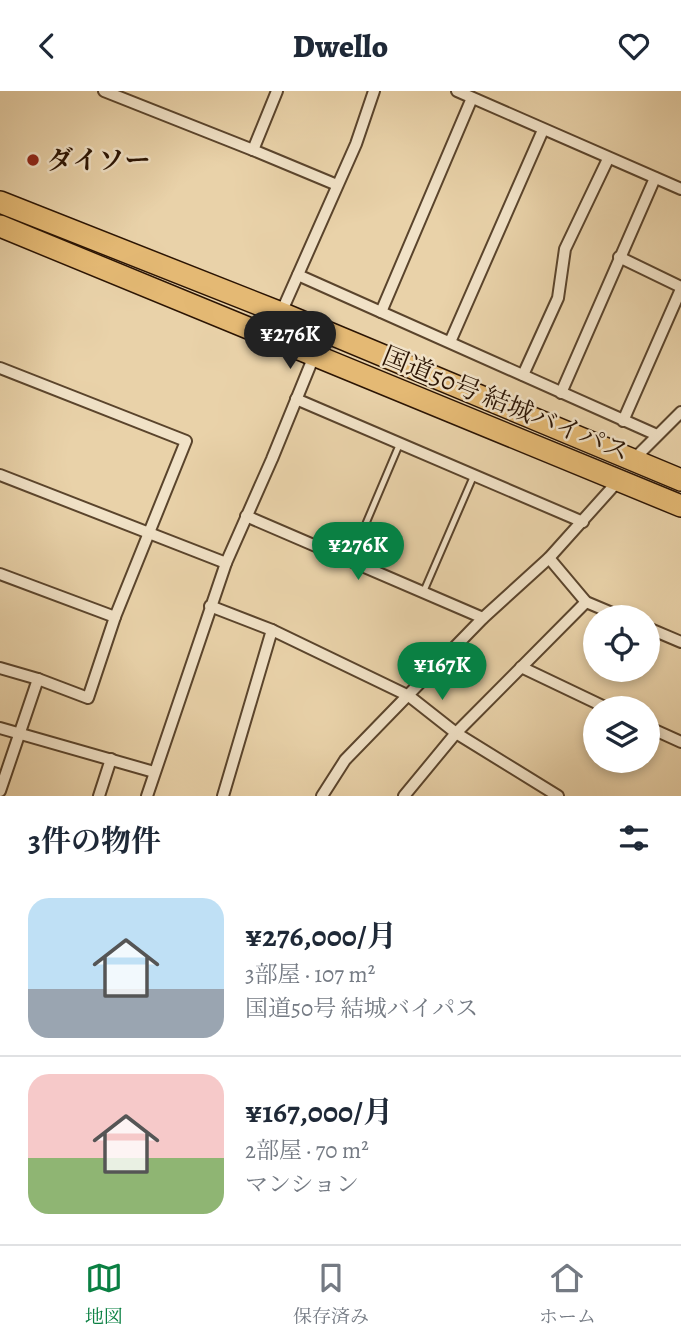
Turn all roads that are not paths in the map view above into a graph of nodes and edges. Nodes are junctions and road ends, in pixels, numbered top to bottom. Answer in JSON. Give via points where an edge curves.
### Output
{"nodes":[{"id":1,"x":104,"y":91,"type":"edge"},
{"id":2,"x":277,"y":91,"type":"edge"},
{"id":3,"x":374,"y":91,"type":"edge"},
{"id":4,"x":457,"y":91,"type":"edge"},
{"id":5,"x":472,"y":98,"type":"junction"},
{"id":6,"x":543,"y":129,"type":"junction"},
{"id":7,"x":253,"y":150,"type":"junction"},
{"id":8,"x":608,"y":159,"type":"junction"},
{"id":9,"x":655,"y":178,"type":"junction"},
{"id":10,"x":337,"y":185,"type":"junction"},
{"id":11,"x":681,"y":189,"type":"edge"},
{"id":12,"x":0,"y":202,"type":"edge"},
{"id":13,"x":0,"y":226,"type":"edge"},
{"id":14,"x":619,"y":257,"type":"junction"},
{"id":15,"x":299,"y":275,"type":"junction"},
{"id":16,"x":681,"y":288,"type":"edge"},
{"id":17,"x":381,"y":311,"type":"junction"},
{"id":18,"x":281,"y":313,"type":"junction"},
{"id":19,"x":450,"y":342,"type":"junction"},
{"id":20,"x":314,"y":356,"type":"junction"},
{"id":21,"x":0,"y":369,"type":"edge"},
{"id":22,"x":523,"y":375,"type":"junction"},
{"id":23,"x":561,"y":393,"type":"junction"},
{"id":24,"x":296,"y":399,"type":"junction"},
{"id":25,"x":681,"y":412,"type":"edge"},
{"id":26,"x":623,"y":421,"type":"junction"},
{"id":27,"x":657,"y":435,"type":"junction"},
{"id":28,"x":400,"y":443,"type":"junction"},
{"id":29,"x":632,"y":461,"type":"junction"},
{"id":30,"x":0,"y":475,"type":"edge"},
{"id":31,"x":474,"y":475,"type":"junction"},
{"id":32,"x":619,"y":480,"type":"junction"},
{"id":33,"x":681,"y":480,"type":"edge"},
{"id":34,"x":681,"y":506,"type":"edge"},
{"id":35,"x":246,"y":516,"type":"junction"},
{"id":36,"x":583,"y":522,"type":"junction"},
{"id":37,"x":150,"y":533,"type":"junction"},
{"id":38,"x":550,"y":558,"type":"junction"},
{"id":39,"x":350,"y":561,"type":"junction"},
{"id":40,"x":226,"y":563,"type":"junction"},
{"id":41,"x":0,"y":575,"type":"edge"},
{"id":42,"x":423,"y":593,"type":"junction"},
{"id":43,"x":586,"y":602,"type":"junction"},
{"id":44,"x":593,"y":605,"type":"edge"},
{"id":45,"x":210,"y":606,"type":"junction"},
{"id":46,"x":114,"y":617,"type":"junction"},
{"id":47,"x":483,"y":618,"type":"junction"},
{"id":48,"x":272,"y":630,"type":"junction"},
{"id":49,"x":660,"y":633,"type":"edge"},
{"id":50,"x":681,"y":642,"type":"edge"},
{"id":51,"x":521,"y":667,"type":"junction"},
{"id":52,"x":0,"y":669,"type":"edge"},
{"id":53,"x":38,"y":679,"type":"junction"},
{"id":54,"x":409,"y":696,"type":"junction"},
{"id":55,"x":583,"y":697,"type":"edge"},
{"id":56,"x":0,"y":728,"type":"edge"},
{"id":57,"x":660,"y":732,"type":"edge"},
{"id":58,"x":456,"y":733,"type":"junction"},
{"id":59,"x":20,"y":734,"type":"junction"},
{"id":60,"x":681,"y":742,"type":"edge"},
{"id":61,"x":111,"y":759,"type":"junction"},
{"id":62,"x":155,"y":772,"type":"junction"},
{"id":63,"x":0,"y":791,"type":"edge"},
{"id":64,"x":99,"y":796,"type":"edge"},
{"id":65,"x":147,"y":796,"type":"edge"},
{"id":66,"x":223,"y":796,"type":"edge"},
{"id":67,"x":322,"y":796,"type":"edge"},
{"id":68,"x":404,"y":796,"type":"edge"},
{"id":69,"x":558,"y":796,"type":"edge"}],
"edges":[{"from":1,"to":7,"type":"street"},
{"from":2,"to":7,"type":"street"},
{"from":3,"to":10,"type":"street"},
{"from":4,"to":5,"type":"street"},
{"from":5,"to":6,"type":"street"},
{"from":5,"to":17,"type":"street"},
{"from":6,"to":8,"type":"street"},
{"from":6,"to":19,"type":"street"},
{"from":7,"to":10,"type":"street"},
{"from":8,"to":9,"type":"street"},
{"from":8,"to":22,"type":"street","via":[[565,250],[558,298]]},
{"from":9,"to":11,"type":"street"},
{"from":9,"to":14,"type":"street"},
{"from":10,"to":15,"type":"street"},
{"from":12,"to":18,"type":"highway","name":"国道50号 結城バイパス"},
{"from":13,"to":20,"type":"highway","name":"国道50号 結城バイパス"},
{"from":14,"to":16,"type":"street"},
{"from":14,"to":23,"type":"street"},
{"from":15,"to":17,"type":"street"},
{"from":15,"to":18,"type":"street"},
{"from":16,"to":26,"type":"street"},
{"from":17,"to":19,"type":"street"},
{"from":18,"to":29,"type":"highway","name":"国道50号 結城バイパス"},
{"from":19,"to":22,"type":"street"},
{"from":20,"to":24,"type":"street"},
{"from":20,"to":32,"type":"highway","name":"国道50号 結城バイパス"},
{"from":21,"to":37,"type":"street","via":[[186,441]]},
{"from":22,"to":23,"type":"street"},
{"from":23,"to":26,"type":"street"},
{"from":24,"to":28,"type":"street"},
{"from":24,"to":35,"type":"street"},
{"from":25,"to":27,"type":"street"},
{"from":26,"to":27,"type":"street"},
{"from":27,"to":29,"type":"street"},
{"from":28,"to":31,"type":"street"},
{"from":28,"to":39,"type":"lane"},
{"from":29,"to":33,"type":"highway","name":"国道50号 結城バイパス"},
{"from":30,"to":37,"type":"street"},
{"from":31,"to":36,"type":"street"},
{"from":31,"to":42,"type":"lane"},
{"from":32,"to":34,"type":"highway","name":"国道50号 結城バイパス"},
{"from":32,"to":36,"type":"street"},
{"from":35,"to":39,"type":"street"},
{"from":35,"to":40,"type":"street"},
{"from":36,"to":38,"type":"street"},
{"from":37,"to":40,"type":"street"},
{"from":37,"to":46,"type":"street"},
{"from":38,"to":43,"type":"street"},
{"from":38,"to":47,"type":"street"},
{"from":39,"to":42,"type":"street"},
{"from":40,"to":45,"type":"street"},
{"from":41,"to":46,"type":"street"},
{"from":42,"to":47,"type":"street"},
{"from":43,"to":44,"type":"street"},
{"from":43,"to":51,"type":"street"},
{"from":45,"to":48,"type":"street"},
{"from":45,"to":62,"type":"street"},
{"from":46,"to":53,"type":"street","via":[[88,698]]},
{"from":47,"to":54,"type":"street"},
{"from":48,"to":54,"type":"street"},
{"from":48,"to":66,"type":"street"},
{"from":49,"to":50,"type":"street"},
{"from":51,"to":55,"type":"street"},
{"from":51,"to":58,"type":"street"},
{"from":52,"to":53,"type":"street"},
{"from":53,"to":59,"type":"street"},
{"from":54,"to":58,"type":"street"},
{"from":54,"to":67,"type":"street","via":[[345,760]]},
{"from":56,"to":59,"type":"street"},
{"from":57,"to":60,"type":"street"},
{"from":58,"to":68,"type":"street"},
{"from":58,"to":69,"type":"street"},
{"from":59,"to":61,"type":"street"},
{"from":59,"to":63,"type":"street"},
{"from":61,"to":62,"type":"street"},
{"from":61,"to":64,"type":"street"},
{"from":62,"to":65,"type":"street"}]}
